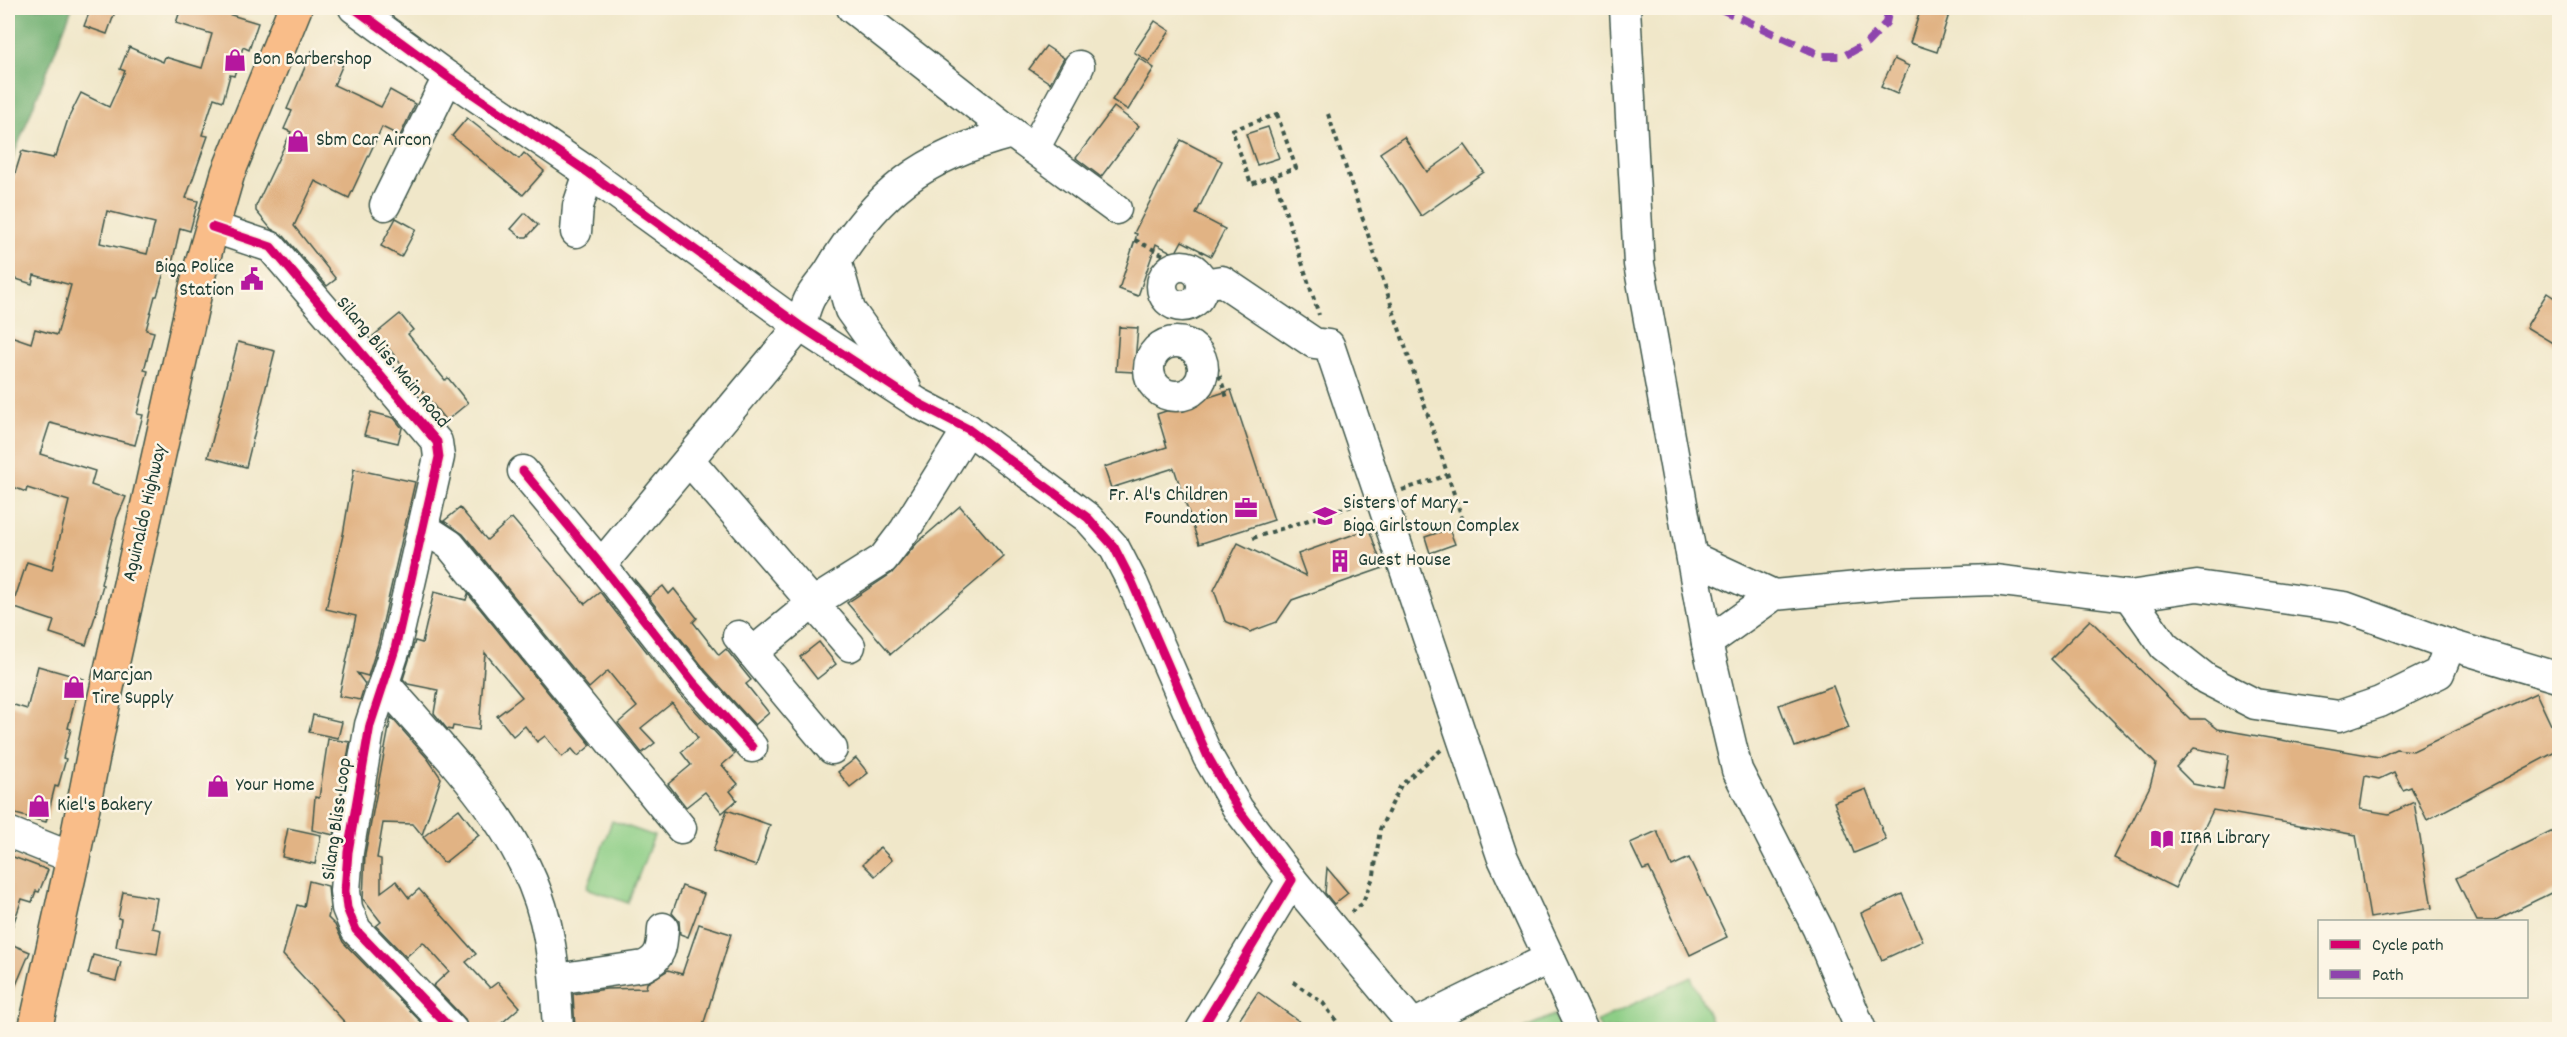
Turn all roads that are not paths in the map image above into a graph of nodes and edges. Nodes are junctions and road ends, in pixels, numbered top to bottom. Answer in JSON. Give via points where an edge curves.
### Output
{"nodes":[{"id":1,"x":295,"y":8,"type":"edge"},
{"id":2,"x":354,"y":8,"type":"edge"},
{"id":3,"x":852,"y":8,"type":"edge"},
{"id":4,"x":1626,"y":8,"type":"edge"},
{"id":5,"x":1079,"y":66,"type":"dead end"},
{"id":6,"x":448,"y":77,"type":"junction"},
{"id":7,"x":1023,"y":141,"type":"junction"},
{"id":8,"x":589,"y":173,"type":"junction"},
{"id":9,"x":385,"y":205,"type":"dead end"},
{"id":10,"x":1116,"y":209,"type":"dead end"},
{"id":11,"x":212,"y":226,"type":"junction"},
{"id":12,"x":576,"y":232,"type":"dead end"},
{"id":13,"x":836,"y":260,"type":"junction"},
{"id":14,"x":1172,"y":297,"type":"junction"},
{"id":15,"x":800,"y":326,"type":"junction"},
{"id":16,"x":1191,"y":350,"type":"junction"},
{"id":17,"x":1152,"y":357,"type":"junction"},
{"id":18,"x":918,"y":403,"type":"junction"},
{"id":19,"x":968,"y":429,"type":"junction"},
{"id":20,"x":689,"y":460,"type":"junction"},
{"id":21,"x":523,"y":471,"type":"dead end"},
{"id":22,"x":424,"y":528,"type":"junction"},
{"id":23,"x":1692,"y":557,"type":"junction"},
{"id":24,"x":601,"y":565,"type":"junction"},
{"id":25,"x":1774,"y":595,"type":"junction"},
{"id":26,"x":2129,"y":596,"type":"junction"},
{"id":27,"x":813,"y":603,"type":"junction"},
{"id":28,"x":1707,"y":643,"type":"junction"},
{"id":29,"x":2450,"y":645,"type":"junction"},
{"id":30,"x":850,"y":646,"type":"dead end"},
{"id":31,"x":2559,"y":678,"type":"edge"},
{"id":32,"x":384,"y":683,"type":"junction"},
{"id":33,"x":752,"y":747,"type":"dead end"},
{"id":34,"x":832,"y":749,"type":"dead end"},
{"id":35,"x":681,"y":828,"type":"dead end"},
{"id":36,"x":8,"y":832,"type":"edge"},
{"id":37,"x":73,"y":858,"type":"junction"},
{"id":38,"x":1292,"y":880,"type":"junction"},
{"id":39,"x":663,"y":928,"type":"dead end"},
{"id":40,"x":1550,"y":958,"type":"junction"},
{"id":41,"x":556,"y":979,"type":"junction"},
{"id":42,"x":1411,"y":1028,"type":"edge"},
{"id":43,"x":35,"y":1029,"type":"edge"},
{"id":44,"x":452,"y":1029,"type":"edge"},
{"id":45,"x":558,"y":1029,"type":"edge"},
{"id":46,"x":1201,"y":1029,"type":"edge"},
{"id":47,"x":1583,"y":1029,"type":"edge"},
{"id":48,"x":1861,"y":1029,"type":"edge"}],
"edges":[{"from":1,"to":11,"type":"main road","name":"Aguinaldo Highway","via":[[228,172]]},
{"from":2,"to":6,"type":"street"},
{"from":3,"to":7,"type":"street"},
{"from":4,"to":23,"type":"street","via":[[1639,264]]},
{"from":5,"to":7,"type":"street"},
{"from":6,"to":8,"type":"street"},
{"from":6,"to":9,"type":"street"},
{"from":7,"to":10,"type":"street"},
{"from":7,"to":13,"type":"street","via":[[974,143],[941,157],[905,180],[866,217]]},
{"from":8,"to":12,"type":"street","via":[[578,206]]},
{"from":8,"to":15,"type":"street"},
{"from":11,"to":22,"type":"street","name":"Silang Bliss Main Road","via":[[271,248],[437,442],[439,457]]},
{"from":11,"to":37,"type":"main road","name":"Aguinaldo Highway","via":[[111,667]]},
{"from":13,"to":15,"type":"street","via":[[809,299]]},
{"from":13,"to":18,"type":"street","via":[[850,310]]},
{"from":14,"to":16,"type":"street","via":[[1179,328]]},
{"from":14,"to":17,"type":"street"},
{"from":14,"to":40,"type":"street","via":[[1198,300],[1202,293],[1195,275],[1222,282],[1314,343],[1329,345],[1502,856]]},
{"from":15,"to":18,"type":"street"},
{"from":15,"to":20,"type":"street"},
{"from":16,"to":17,"type":"street","via":[[1170,342]]},
{"from":16,"to":17,"type":"street","via":[[1203,369],[1196,399],[1160,390],[1149,369]]},
{"from":18,"to":19,"type":"street"},
{"from":19,"to":27,"type":"street","via":[[883,559]]},
{"from":19,"to":38,"type":"street","via":[[1088,518],[1114,547],[1208,757],[1238,809]]},
{"from":20,"to":24,"type":"street"},
{"from":20,"to":27,"type":"street"},
{"from":21,"to":24,"type":"street"},
{"from":22,"to":32,"type":"street","name":"Silang Bliss Main Road"},
{"from":22,"to":35,"type":"street","via":[[450,544]]},
{"from":23,"to":25,"type":"street"},
{"from":23,"to":28,"type":"street"},
{"from":24,"to":33,"type":"street","via":[[693,682]]},
{"from":25,"to":26,"type":"street","via":[[1900,583],[1994,580]]},
{"from":25,"to":28,"type":"street"},
{"from":26,"to":29,"type":"street","via":[[2197,586],[2345,607]]},
{"from":26,"to":29,"type":"street","via":[[2164,646],[2206,679],[2255,704],[2339,716],[2380,702],[2439,673]]},
{"from":27,"to":30,"type":"street"},
{"from":27,"to":34,"type":"street","via":[[745,645]]},
{"from":28,"to":48,"type":"street","via":[[1737,770],[1818,929]]},
{"from":29,"to":31,"type":"street"},
{"from":32,"to":41,"type":"street","via":[[498,819],[523,860],[545,918]]},
{"from":32,"to":44,"type":"street","name":"Silang Bliss Loop","via":[[370,725],[348,852],[347,908],[356,930]]},
{"from":36,"to":37,"type":"street"},
{"from":37,"to":43,"type":"main road","name":"Aguinaldo Highway"},
{"from":38,"to":42,"type":"street"},
{"from":38,"to":46,"type":"street"},
{"from":39,"to":41,"type":"street","via":[[661,953],[652,963]]},
{"from":40,"to":42,"type":"street"},
{"from":40,"to":47,"type":"street"},
{"from":41,"to":45,"type":"street"}]}
